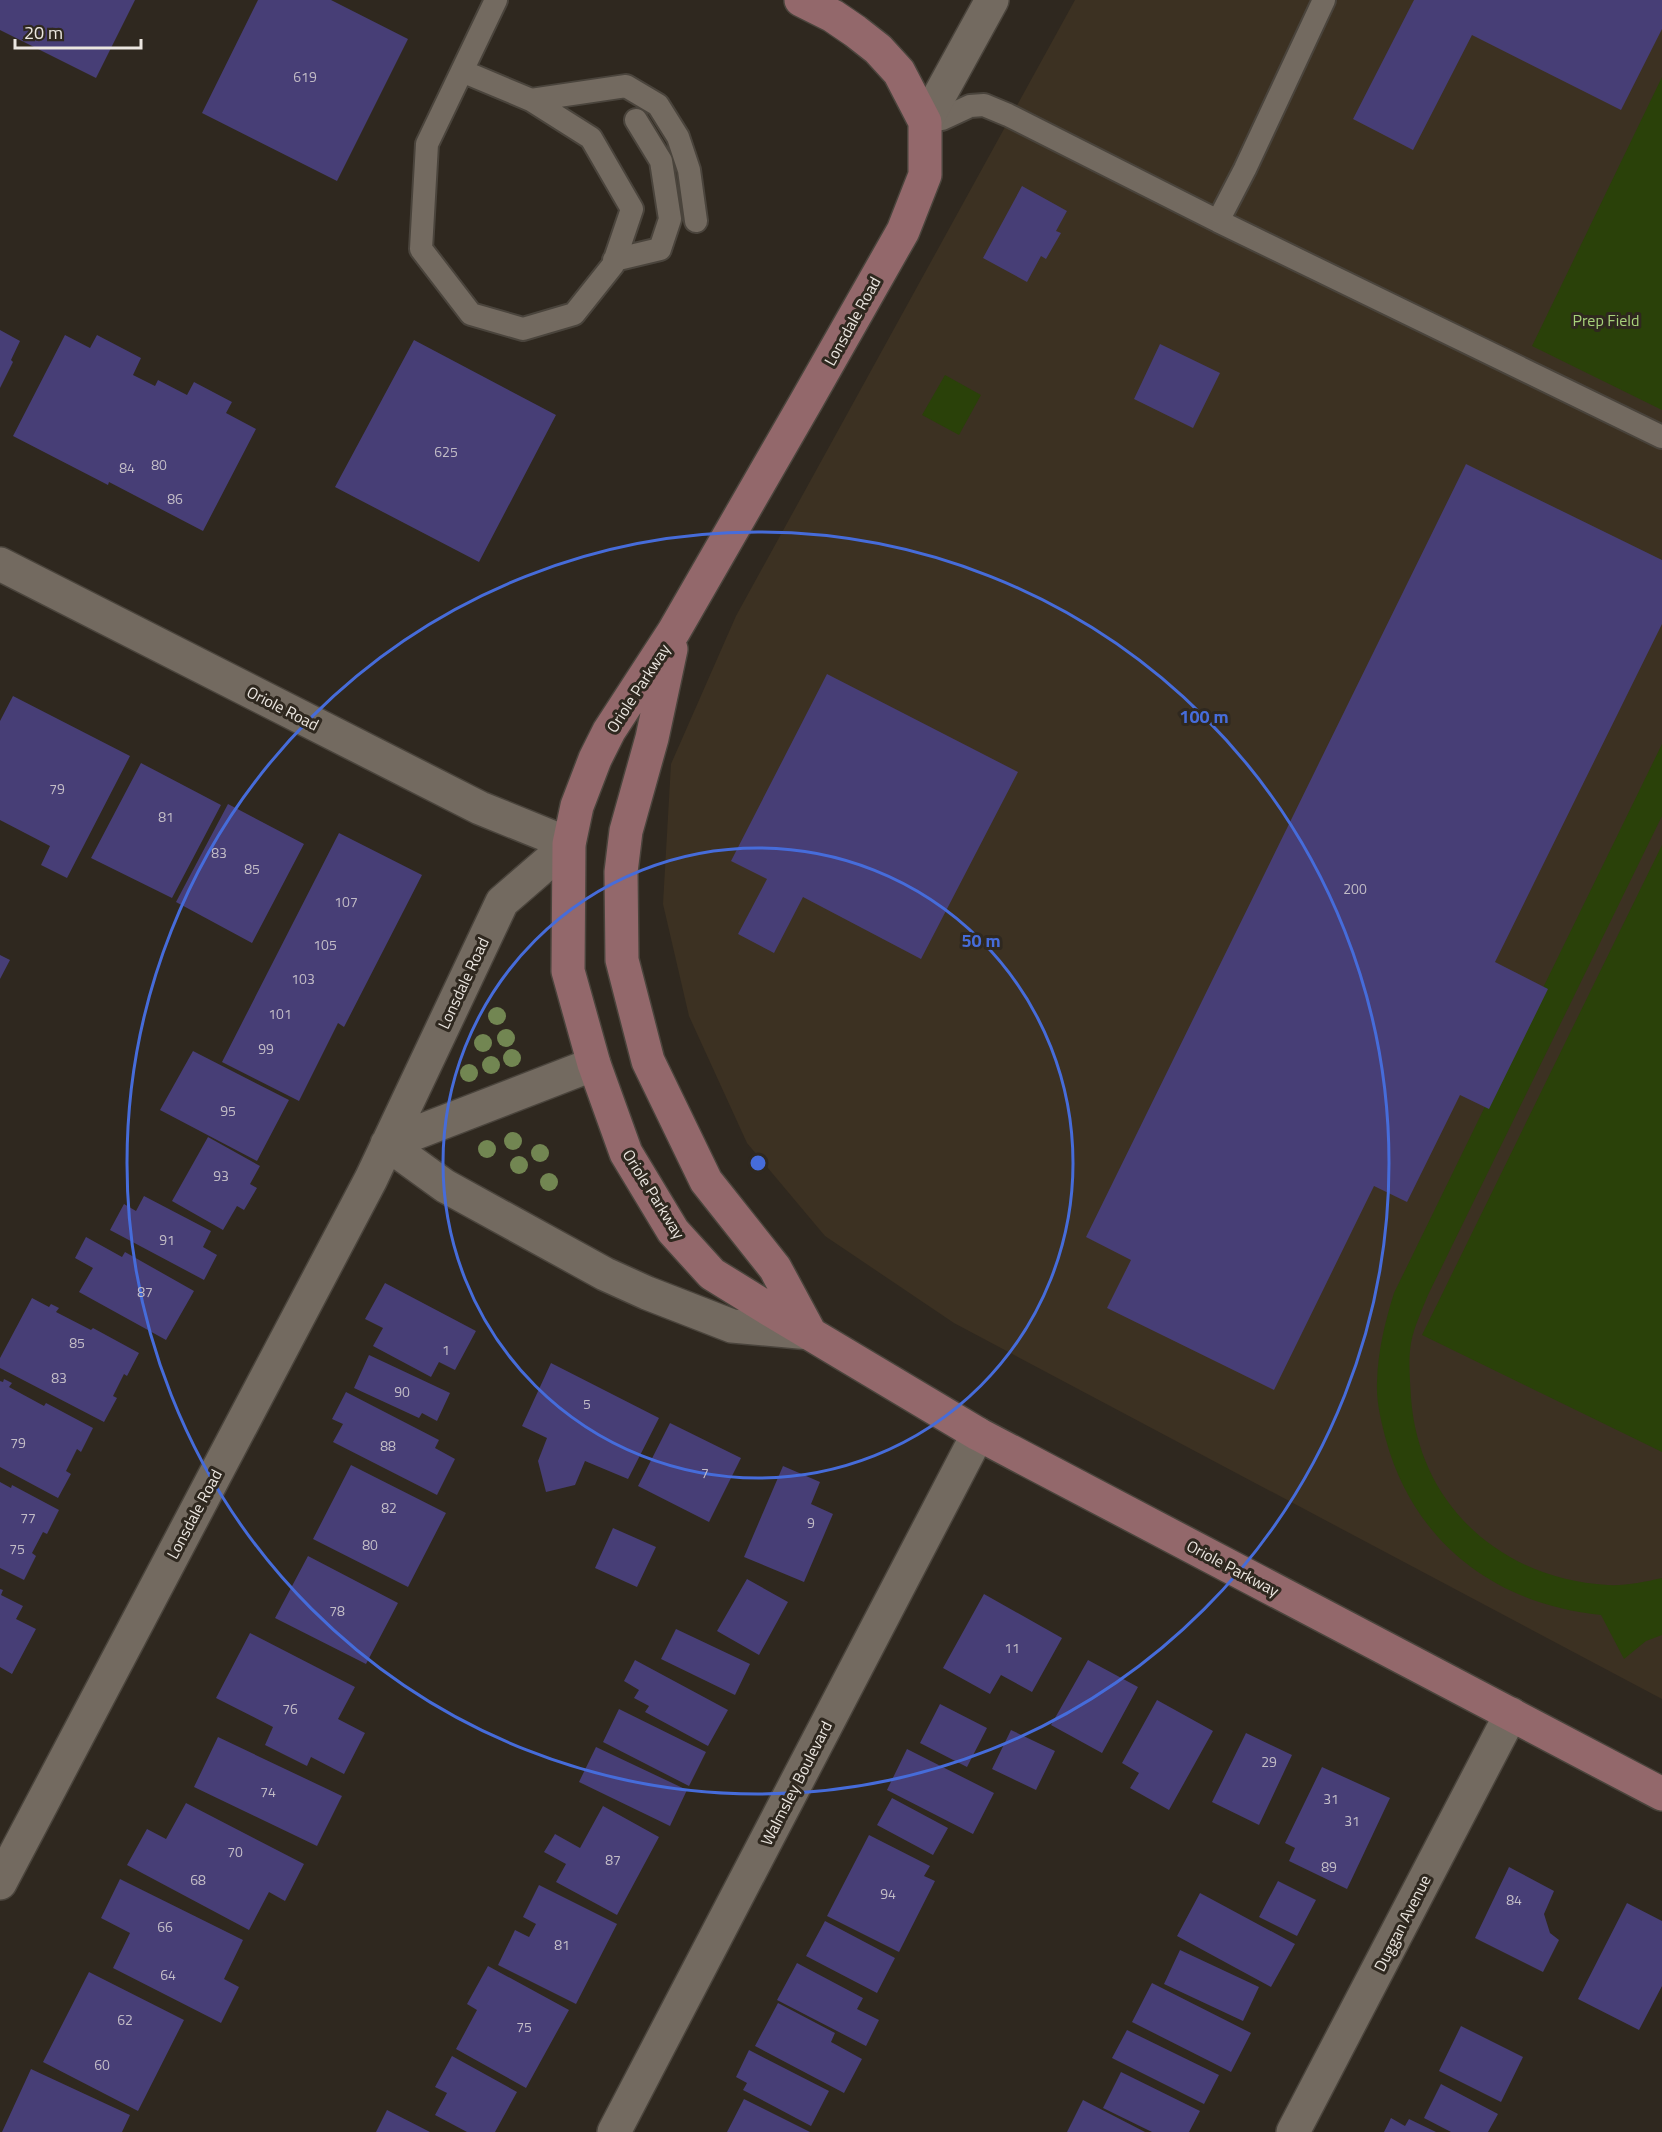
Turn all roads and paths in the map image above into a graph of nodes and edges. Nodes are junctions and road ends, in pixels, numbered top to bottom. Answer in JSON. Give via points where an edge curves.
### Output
{"nodes":[{"id":1,"x":495,"y":0,"type":"edge"},
{"id":2,"x":801,"y":0,"type":"edge"},
{"id":3,"x":992,"y":0,"type":"edge"},
{"id":4,"x":1324,"y":0,"type":"edge"},
{"id":5,"x":462,"y":71,"type":"junction"},
{"id":6,"x":531,"y":100,"type":"junction"},
{"id":7,"x":636,"y":120,"type":"dead end"},
{"id":8,"x":925,"y":122,"type":"junction"},
{"id":9,"x":696,"y":221,"type":"dead end"},
{"id":10,"x":1218,"y":221,"type":"junction"},
{"id":11,"x":614,"y":260,"type":"junction"},
{"id":12,"x":1662,"y":437,"type":"edge"},
{"id":13,"x":4,"y":575,"type":"edge"},
{"id":14,"x":674,"y":631,"type":"junction"},
{"id":15,"x":569,"y":844,"type":"junction"},
{"id":16,"x":622,"y":960,"type":"junction"},
{"id":17,"x":594,"y":1064,"type":"junction"},
{"id":18,"x":387,"y":1144,"type":"junction"},
{"id":19,"x":810,"y":1333,"type":"junction"},
{"id":20,"x":978,"y":1434,"type":"junction"},
{"id":21,"x":1511,"y":1713,"type":"junction"},
{"id":22,"x":1662,"y":1794,"type":"edge"},
{"id":23,"x":0,"y":1883,"type":"edge"},
{"id":24,"x":614,"y":2132,"type":"edge"},
{"id":25,"x":1293,"y":2132,"type":"edge"}],
"edges":[{"from":1,"to":5,"type":"lane"},
{"from":2,"to":8,"type":"main road","via":[[833,16],[878,49],[899,72]]},
{"from":3,"to":8,"type":"street","name":"Lonsdale Road"},
{"from":4,"to":10,"type":"lane"},
{"from":5,"to":6,"type":"lane"},
{"from":5,"to":11,"type":"lane","via":[[427,144],[421,249],[471,314],[523,329],[574,314]]},
{"from":6,"to":9,"type":"lane","via":[[626,86],[658,105],[678,136],[689,170]]},
{"from":6,"to":11,"type":"lane","via":[[591,138],[632,209]]},
{"from":7,"to":11,"type":"lane","via":[[661,160],[670,219],[660,249]]},
{"from":8,"to":10,"type":"lane","via":[[984,105]]},
{"from":8,"to":14,"type":"main road","name":"Lonsdale Road","via":[[925,175],[903,231]]},
{"from":10,"to":12,"type":"lane"},
{"from":13,"to":15,"type":"street","name":"Oriole Road","via":[[480,808]]},
{"from":14,"to":15,"type":"main road","name":"Oriole Parkway","via":[[609,731],[577,806]]},
{"from":14,"to":16,"type":"main road","name":"Oriole Parkway","via":[[652,738],[626,831],[621,872]]},
{"from":15,"to":16,"type":"main road","via":[[601,865],[614,898]]},
{"from":15,"to":17,"type":"main road","name":"Oriole Parkway","via":[[568,971]]},
{"from":15,"to":18,"type":"street","name":"Lonsdale Road","via":[[502,902]]},
{"from":16,"to":19,"type":"main road","name":"Oriole Parkway","via":[[648,1061],[706,1181],[775,1268]]},
{"from":17,"to":18,"type":"street"},
{"from":17,"to":19,"type":"main road","name":"Oriole Parkway","via":[[627,1153],[673,1232],[712,1274]]},
{"from":18,"to":19,"type":"street","name":"Oriole Parkway","via":[[445,1186],[637,1288],[732,1326]]},
{"from":18,"to":23,"type":"street","name":"Lonsdale Road"},
{"from":19,"to":20,"type":"main road","name":"Oriole Parkway"},
{"from":20,"to":21,"type":"main road","name":"Oriole Parkway"},
{"from":20,"to":24,"type":"street","name":"Walmsley Boulevard"},
{"from":21,"to":22,"type":"main road","name":"Oriole Parkway"},
{"from":21,"to":25,"type":"street","name":"Duggan Avenue"}]}
